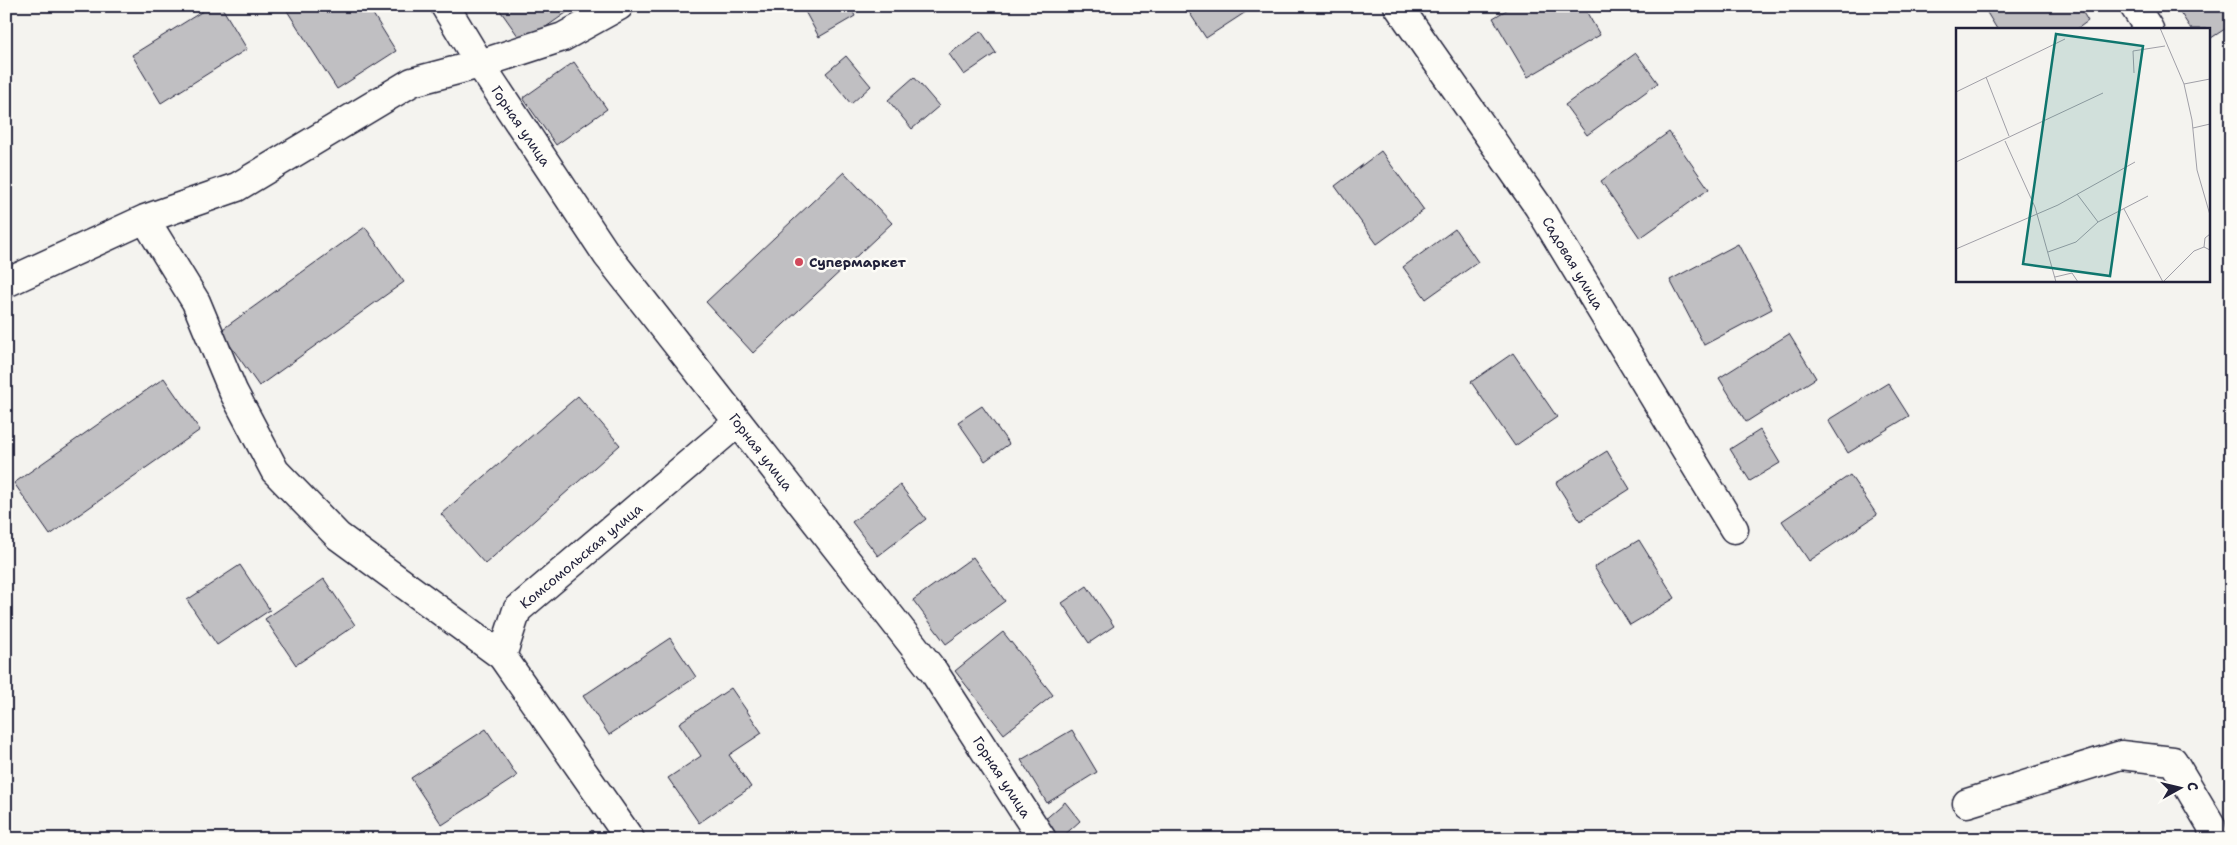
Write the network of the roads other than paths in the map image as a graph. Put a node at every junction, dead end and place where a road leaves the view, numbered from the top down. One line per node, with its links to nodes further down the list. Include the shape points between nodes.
1 (445, 6): 6 (street, Горная улица)
2 (619, 6): 6 (street, via 563,37)
3 (1398, 6): 10 (street, Садовая улица, via 1538,206)
4 (2134, 6): 5 (street)
5 (2148, 28)
6 (480, 64): 7 (street, via 412,82 237,187); 9 (street, Горная улица, via 607,256)
7 (145, 219): 8 (street); 11 (street, via 196,302 233,391 274,470 338,536)
8 (6, 283)
9 (738, 422): 11 (street, Комсомольская улица, via 517,610); 14 (street, Горная улица, via 934,672)
10 (1734, 529)
11 (502, 656): 13 (street)
12 (1967, 803): 15 (street, via 2121,755 2173,761 2211,826)
13 (630, 839)
14 (1042, 839)
15 (2214, 839)

